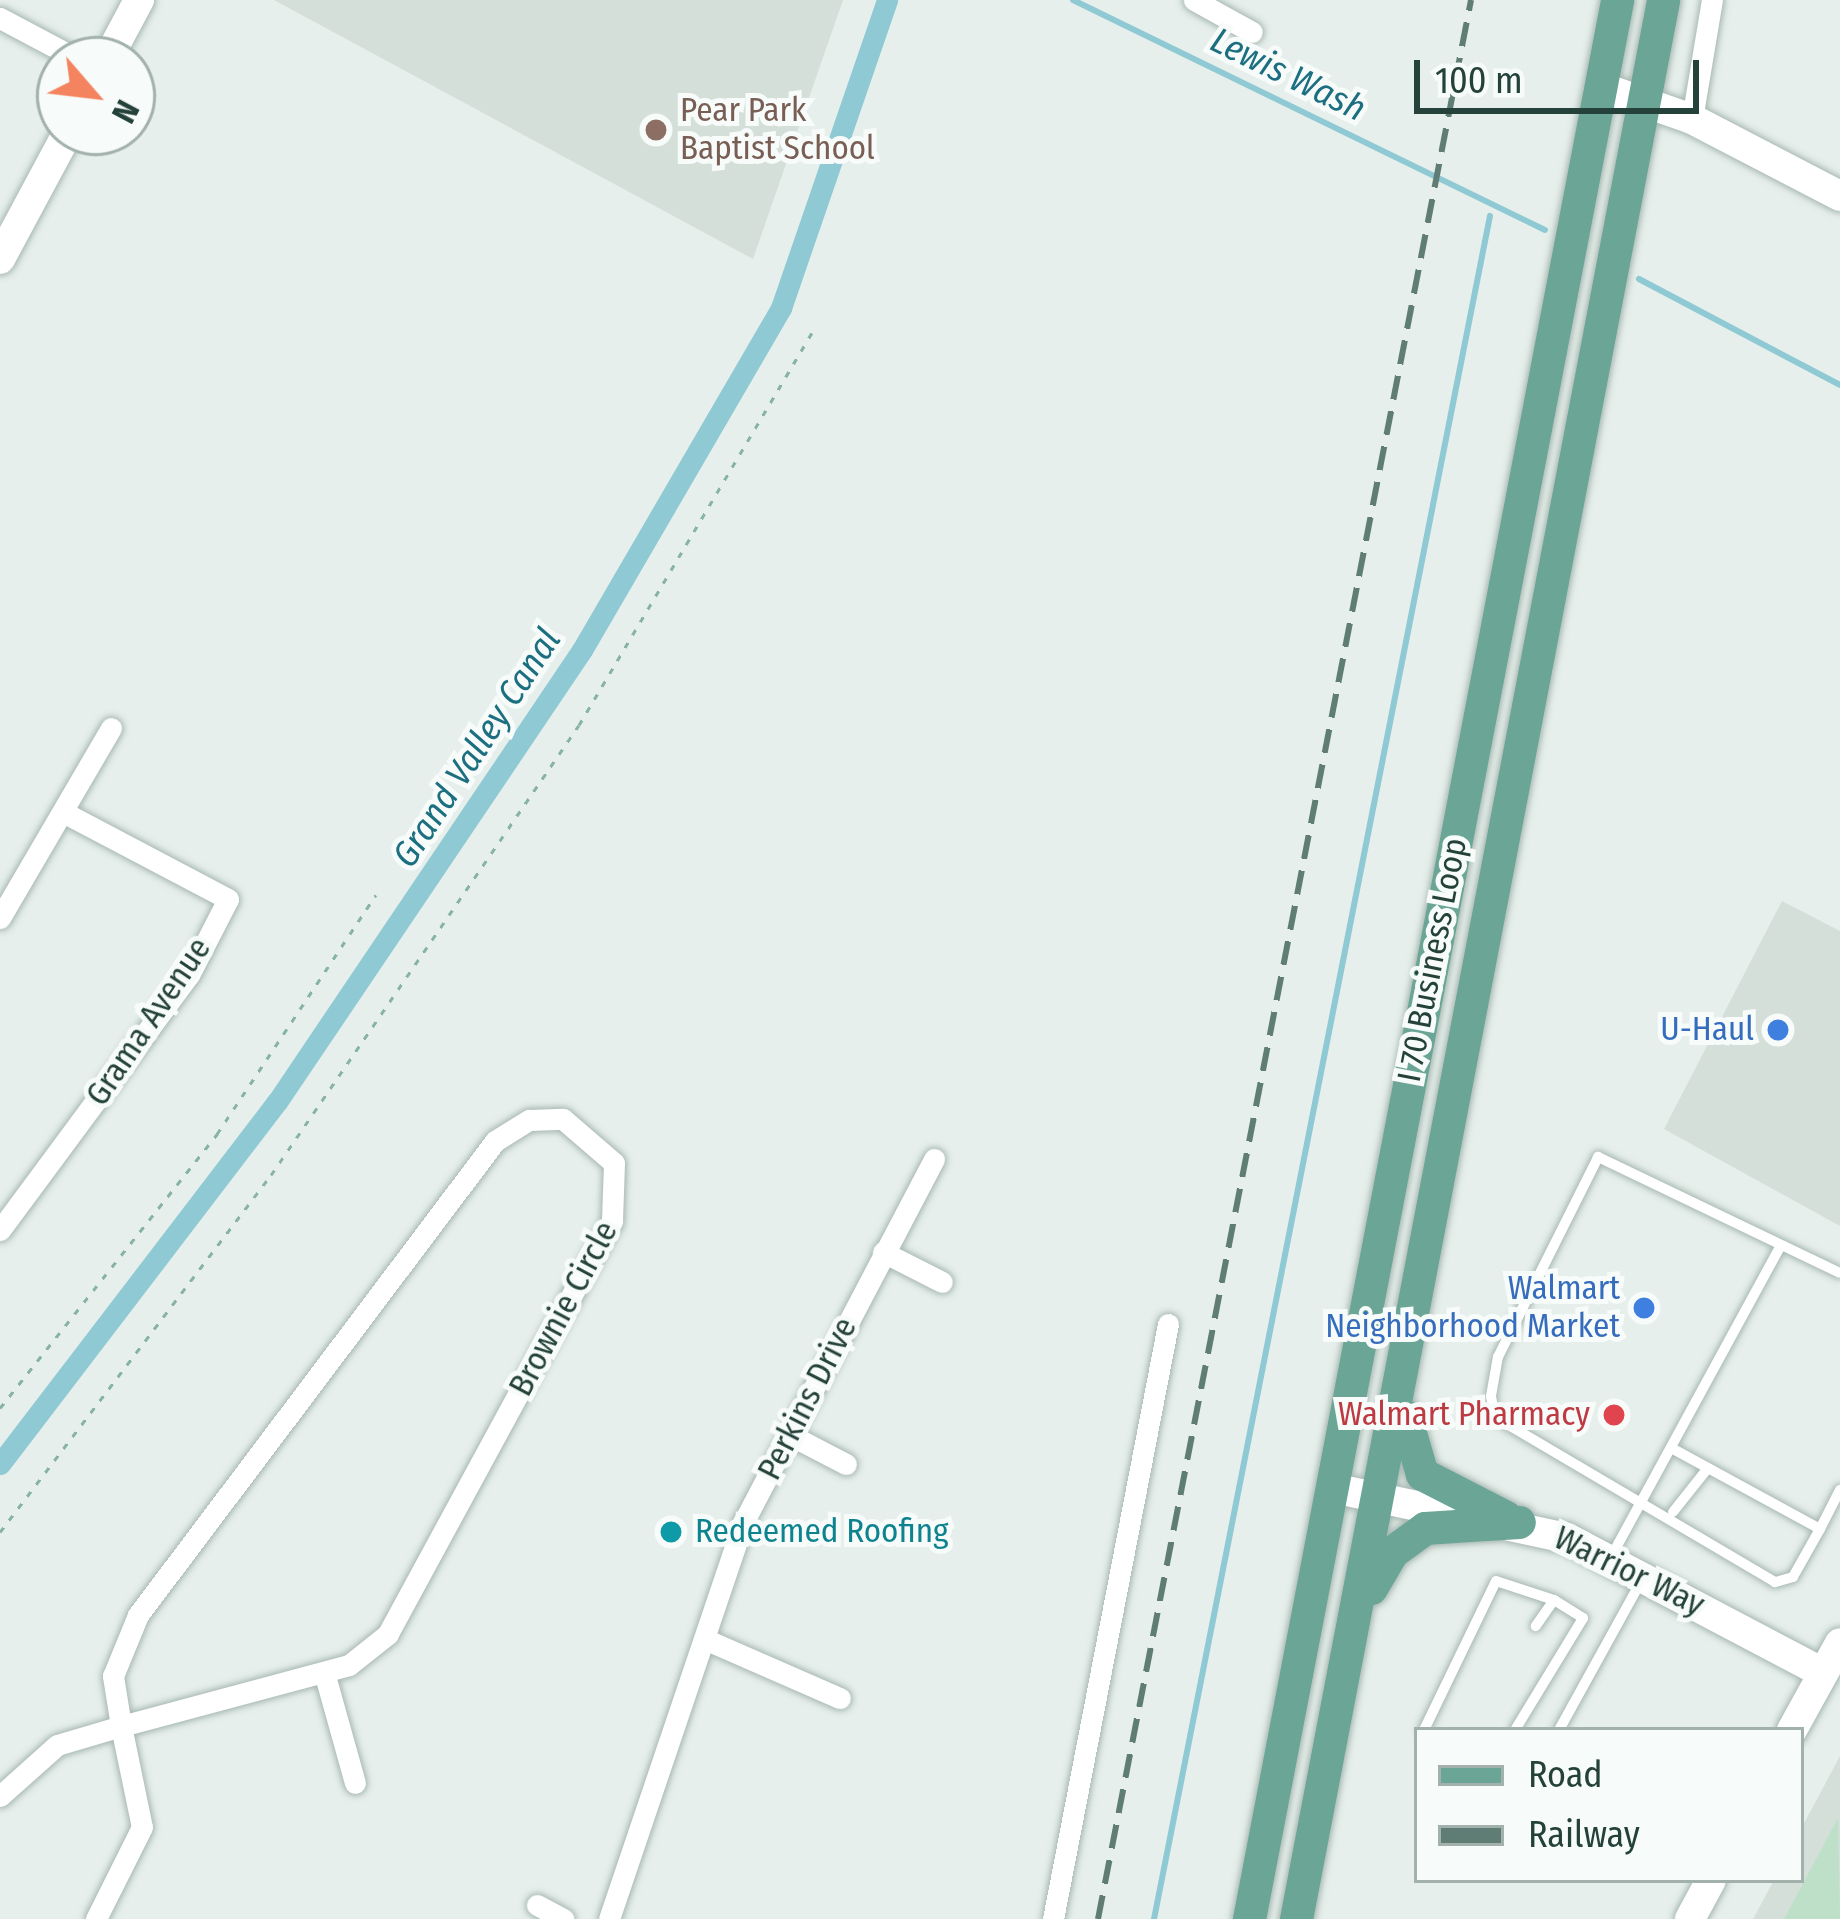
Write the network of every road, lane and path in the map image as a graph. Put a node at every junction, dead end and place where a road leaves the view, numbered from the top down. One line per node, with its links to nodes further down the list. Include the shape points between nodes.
1 (140, 0): 8 (street)
2 (1194, 0): 7 (street)
3 (1617, 0): 10 (main road, I 70 Business Loop)
4 (1663, 0): 11 (main road, I 70 Business Loop)
5 (1712, 0): 12 (street)
6 (0, 18): 9 (street)
7 (1252, 32)
8 (120, 36)
9 (36, 37)
10 (1601, 87): 11 (street); 34 (main road, I 70 Business Loop)
11 (1645, 101): 12 (street); 27 (main road, I 70 Business Loop)
12 (1692, 118): 14 (street)
13 (55, 156): 15 (street)
14 (1840, 196)
15 (0, 259)
16 (815, 326): 41 (path, via 579,725 271,1175)
17 (111, 728): 18 (street)
18 (67, 814): 20 (street); 22 (street, Grama Avenue, via 228,899 189,975)
19 (376, 895): 29 (path, via 217,1134)
20 (0, 918)
21 (934, 1159): 24 (street, Perkins Drive)
22 (0, 1230)
23 (1779, 1250): 25 (lane); 31 (lane); 37 (lane, via 1614,1159 1586,1168 1498,1357 1491,1396 1495,1417)
24 (883, 1252): 26 (street); 30 (street, Perkins Drive)
25 (1840, 1273)
26 (943, 1282)
27 (1417, 1298): 36 (main road, I 70 Business Loop); 39 (main road, via 1408,1456 1431,1481)
28 (1168, 1324): 64 (street)
29 (0, 1408)
30 (790, 1435): 32 (street); 46 (street, Perkins Drive, via 744,1520)
31 (1675, 1450): 33 (lane); 37 (lane)
32 (846, 1464)
33 (1708, 1468): 38 (lane); 40 (lane)
34 (1334, 1488): 36 (street, Warrior Way); 65 (main road, I 70 Business Loop)
35 (1840, 1490): 40 (lane)
36 (1379, 1496): 39 (street, Warrior Way); 51 (main road, I 70 Business Loop)
37 (1646, 1498): 38 (lane); 42 (lane)
38 (1673, 1513): 40 (lane, via 1690,1536 1786,1584)
39 (1519, 1522): 42 (street, Warrior Way); 51 (main road, via 1446,1523 1402,1541 1368,1596)
40 (1820, 1529)
41 (0, 1532)
42 (1611, 1557): 43 (street, Warrior Way)
43 (1644, 1575): 49 (street, Warrior Way); 55 (lane)
44 (1554, 1600): 45 (lane); 53 (lane, via 1496,1581); 54 (lane, via 1576,1605 1579,1632)
45 (1536, 1625)
46 (707, 1640): 50 (street); 63 (street, Perkins Drive)
47 (1840, 1643): 49 (street)
48 (324, 1672): 52 (street, Brownie Circle); 52 (street, Brownie Circle, via 358,1660 394,1625 612,1221 614,1163 580,1125 512,1126 458,1190 118,1646); 57 (street)
49 (1832, 1677): 56 (street)
50 (840, 1698)
51 (1339, 1703): 66 (main road, I 70 Business Loop)
52 (121, 1726): 58 (street, Brownie Circle, via 57,1745); 61 (street, via 142,1827)
53 (1425, 1727)
54 (1517, 1727)
55 (1561, 1727)
56 (1794, 1727)
57 (355, 1783)
58 (0, 1796)
59 (1709, 1883): 67 (street)
60 (537, 1906): 62 (street)
61 (97, 1919)
62 (563, 1919)
63 (608, 1919)
64 (1053, 1919)
65 (1249, 1919)
66 (1296, 1919)
67 (1690, 1919)

